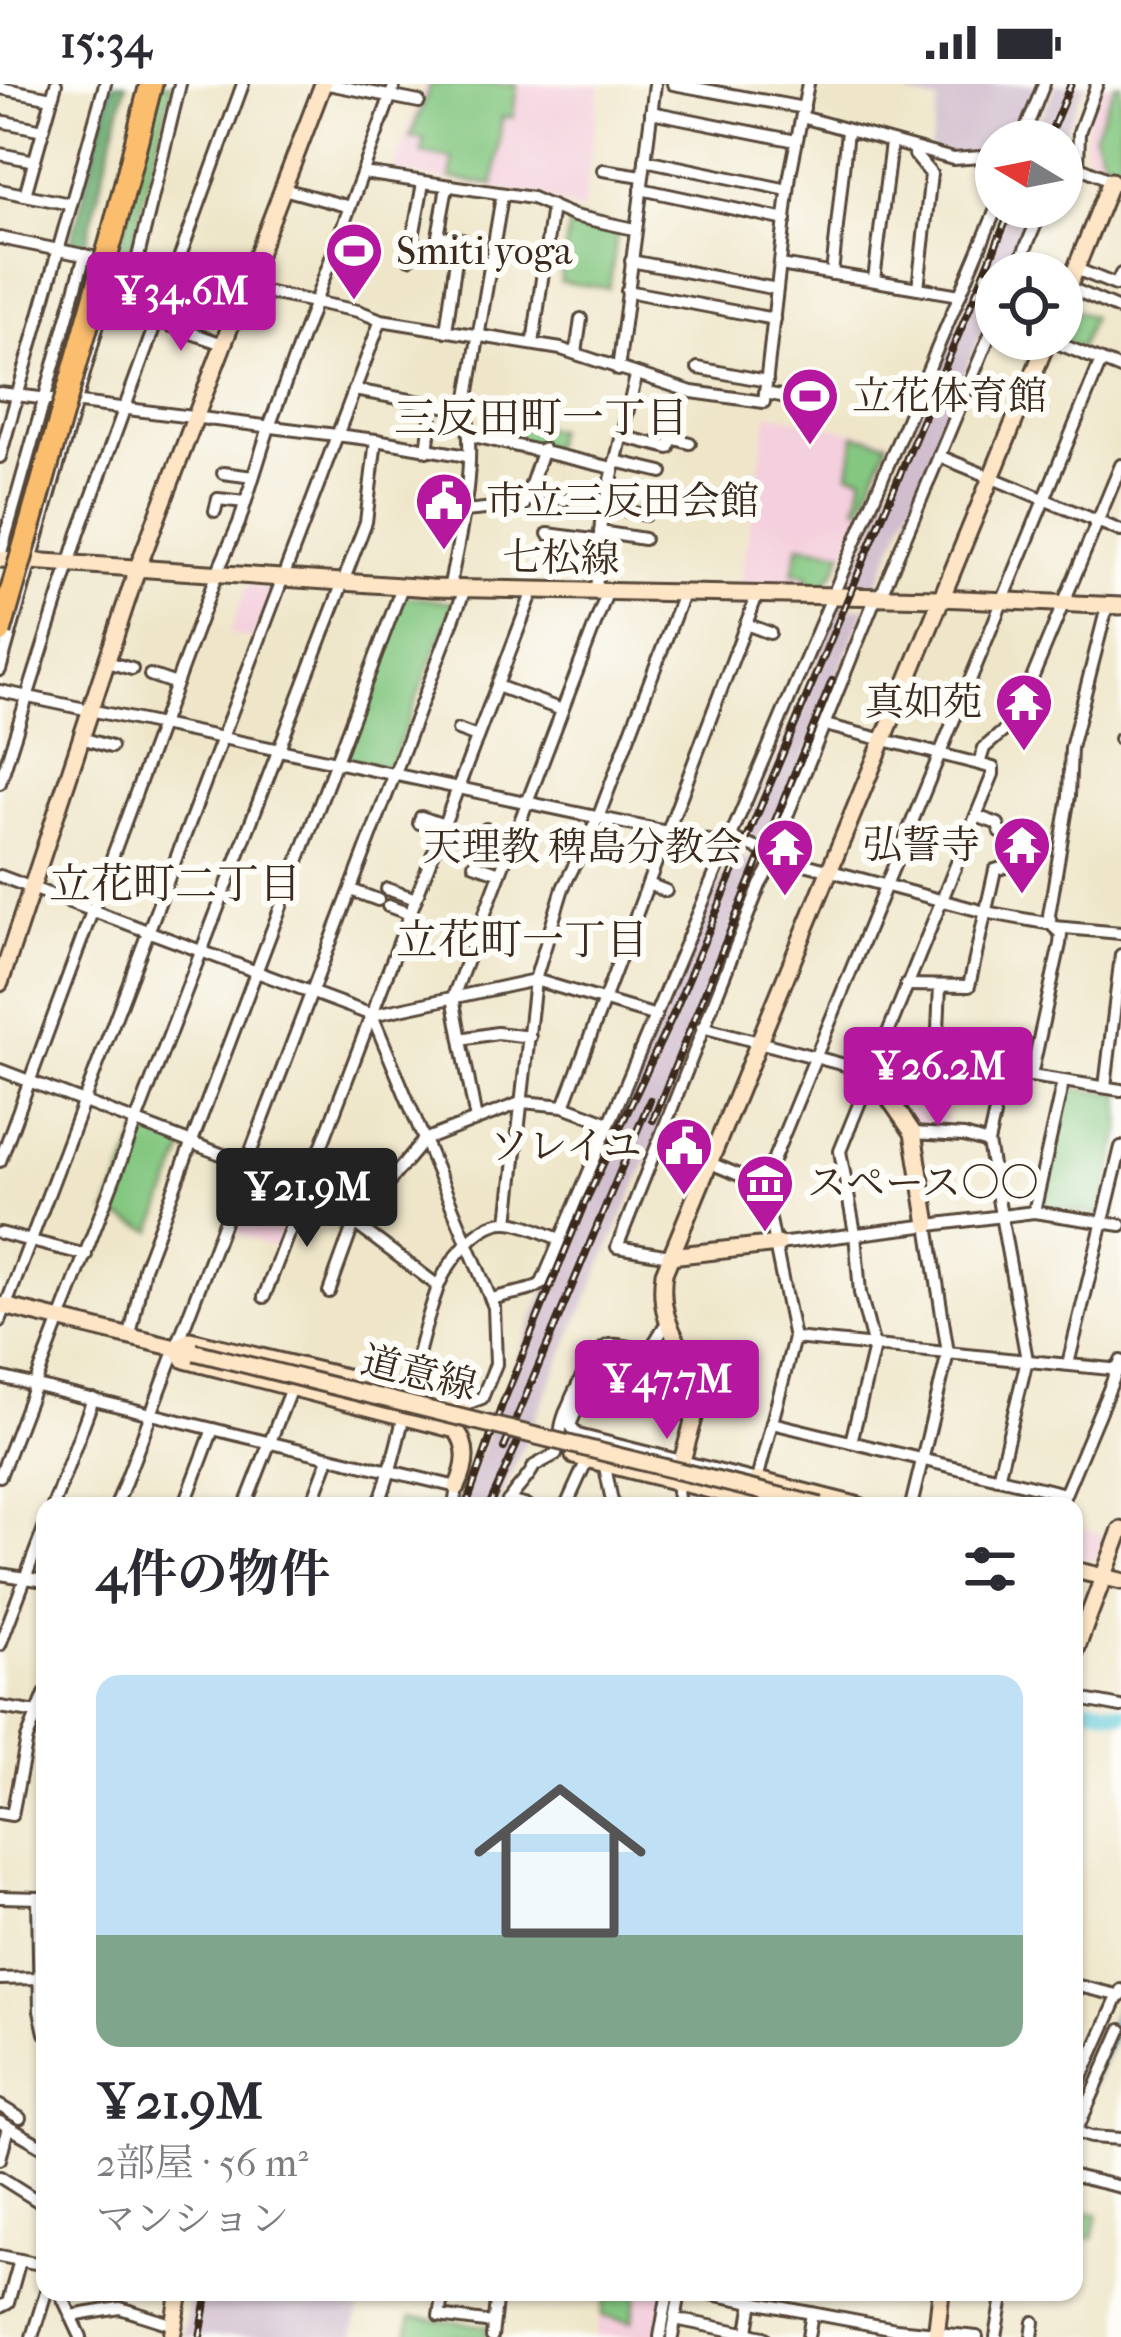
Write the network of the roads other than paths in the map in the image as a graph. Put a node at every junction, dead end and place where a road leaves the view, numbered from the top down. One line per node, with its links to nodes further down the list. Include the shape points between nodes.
1 (56, 84): 17 (street)
2 (105, 84): 45 (street)
3 (138, 84): 51 (highway)
4 (151, 84): 51 (highway)
5 (181, 84): 62 (street)
6 (243, 84): 64 (street)
7 (325, 84): 16 (street); 40 (street)
8 (655, 84): 19 (street)
9 (673, 84): 13 (street)
10 (808, 84): 20 (street)
11 (1044, 84): 21 (street)
12 (1097, 84): 22 (street)
13 (688, 85): 15 (street)
14 (0, 88): 17 (street)
15 (720, 88): 20 (street)
16 (393, 90): 18 (street); 35 (street)
17 (52, 98): 24 (street)
18 (419, 102)
19 (651, 112): 26 (street); 31 (street)
20 (803, 113): 25 (street); 26 (street)
21 (1029, 120)
22 (1083, 121)
23 (0, 122): 24 (street)
24 (43, 130): 32 (street)
25 (847, 131): 27 (street); 65 (street)
26 (796, 140): 42 (street)
27 (890, 143): 28 (street); 67 (street)
28 (915, 150): 30 (street); 69 (street, via 932,174)
29 (0, 154): 32 (street)
30 (975, 159)
31 (645, 160): 37 (street); 42 (street)
32 (35, 161): 43 (street)
33 (603, 170): 37 (street)
34 (1083, 170): 38 (street)
35 (363, 172): 36 (street); 47 (street)
36 (423, 183): 39 (street); 57 (street)
37 (641, 183): 48 (street); 50 (street)
38 (1116, 183): 55 (street)
39 (447, 187): 44 (street); 53 (street, via 438,236)
40 (283, 189): 47 (street); 68 (street)
41 (0, 190): 43 (street)
42 (788, 190): 48 (street)
43 (26, 195): 45 (street)
44 (502, 196): 46 (street); 81 (street)
45 (70, 204): 54 (street)
46 (552, 206): 50 (street); 83 (street)
47 (350, 207): 74 (street)
48 (786, 220): 61 (street)
49 (988, 228): 72 (street)
50 (634, 229): 60 (street)
51 (108, 232): 143 (highway); 156 (highway, bridge)
52 (0, 238): 54 (street)
53 (462, 240)
54 (58, 250): 56 (street); 97 (street)
55 (1083, 253)
56 (85, 255): 59 (street); 98 (street)
57 (409, 259)
58 (456, 259): 80 (street)
59 (116, 261): 62 (street); 100 (street)
60 (631, 261): 70 (street); 71 (street)
61 (780, 265): 65 (street); 70 (street)
62 (136, 266): 64 (street)
63 (1083, 271): 66 (street, via 1116,285)
64 (171, 273): 68 (street); 78 (street)
65 (832, 274): 67 (street)
66 (1121, 274)
67 (874, 280): 69 (street)
68 (245, 288): 74 (street); 82 (street)
69 (918, 288): 72 (street)
70 (777, 289): 77 (street)
71 (627, 291): 77 (street); 91 (street)
72 (960, 295): 149 (street)
73 (1083, 300): 75 (street)
74 (314, 302): 79 (street); 105 (street)
75 (1121, 310)
76 (581, 319): 84 (street)
77 (774, 319): 94 (street)
78 (154, 320): 82 (street); 102 (street)
79 (380, 320): 80 (street); 95 (street)
80 (446, 331): 81 (street)
81 (481, 336): 83 (street); 103 (street)
82 (224, 344): 104 (street)
83 (532, 344): 84 (street)
84 (576, 353): 91 (street)
85 (1083, 354): 88 (street)
86 (979, 360): 113 (street)
87 (1038, 360): 121 (street)
88 (1101, 361): 90 (street); 124 (street)
89 (698, 368): 94 (street)
90 (1121, 369)
91 (618, 370): 92 (street)
92 (636, 376): 94 (street, via 764,402); 108 (street)
93 (427, 385): 101 (street)
94 (766, 387): 99 (street)
95 (354, 390): 101 (street); 107 (street)
96 (0, 393): 97 (street)
97 (18, 395): 98 (street); 114 (street)
98 (46, 399): 100 (street); 135 (street)
99 (813, 402)
100 (76, 403): 102 (street); 136 (street)
101 (428, 403): 103 (street); 112 (street)
102 (123, 409): 104 (street); 137 (street)
103 (466, 410): 106 (street)
104 (195, 418): 105 (street); 138 (street)
105 (269, 427): 107 (street); 120 (street)
106 (469, 434): 111 (street); 115 (street)
107 (337, 435): 109 (street); 140 (street)
108 (621, 436): 110 (street, via 669,448 671,438); 116 (street)
109 (376, 440): 112 (street); 141 (street, via 368,516)
110 (690, 443)
111 (544, 449): 116 (street); 122 (street)
112 (427, 451): 115 (street)
113 (939, 456): 121 (street); 150 (street)
114 (0, 457)
115 (467, 457): 128 (street)
116 (614, 465): 118 (street); 126 (street)
117 (1121, 465): 130 (street)
118 (662, 472)
119 (223, 473): 120 (street)
120 (253, 477): 125 (street)
121 (990, 477): 124 (street); 151 (street)
122 (530, 488): 123 (street); 128 (street, via 524,506)
123 (564, 500)
124 (1044, 500): 130 (street); 153 (street)
125 (245, 502): 127 (street, via 218,500); 139 (street)
126 (605, 506): 129 (street); 133 (street)
127 (215, 511)
128 (465, 512): 144 (street)
129 (646, 515)
130 (1097, 521): 131 (street); 152 (street)
131 (1121, 531)
132 (548, 534): 133 (street)
133 (600, 536): 134 (street); 146 (street)
134 (644, 539)
135 (0, 557): 136 (street, 七松線)
136 (32, 560): 137 (street, 七松線); 164 (street)
137 (69, 562): 138 (street, 七松線); 169 (street)
138 (139, 566): 139 (street, 七松線); 162 (street)
139 (217, 573): 140 (street, 七松線); 166 (street)
140 (282, 578): 141 (street, 七松線); 177 (street)
141 (343, 583): 142 (street, 七松線); 180 (street)
142 (402, 587): 144 (street, 七松線); 182 (street)
143 (0, 588)
144 (457, 589): 145 (street, 七松線); 184 (street)
145 (533, 591): 146 (street, 七松線); 161 (street)
146 (602, 592): 147 (street, 七松線); 170 (street)
147 (683, 594): 148 (street, 七松線); 189 (street)
148 (757, 596): 149 (street, 七松線); 155 (street)
149 (833, 597): 150 (street, 七松線); 195 (street)
150 (877, 598): 151 (street, 七松線); 158 (street)
151 (940, 598): 153 (street, 七松線); 178 (street)
152 (1053, 599): 153 (street, 七松線); 154 (street, 七松線); 183 (street, via 1014,722 984,748)
153 (1003, 600): 181 (street)
154 (1114, 604): 214 (street, via 1071,748)
155 (746, 624): 157 (street); 193 (street)
156 (0, 632)
157 (770, 633)
158 (860, 638): 160 (street); 172 (street)
159 (496, 642): 161 (street)
160 (878, 645)
161 (512, 648): 167 (street)
162 (107, 662): 163 (street); 171 (street)
163 (131, 669)
164 (0, 670)
165 (150, 675): 166 (street)
166 (176, 684): 173 (street)
167 (497, 686): 170 (street); 175 (street)
168 (0, 691): 169 (street)
169 (27, 697): 171 (street); 185 (street)
170 (562, 710): 187 (street)
171 (91, 711): 173 (street); 176 (street)
172 (825, 725): 178 (street); 196 (street)
173 (160, 726): 177 (street); 211 (street)
174 (458, 730): 175 (street)
175 (477, 737): 186 (street)
176 (82, 738): 179 (street); 203 (street)
177 (220, 740): 180 (street); 215 (street)
178 (882, 740): 181 (street); 198 (street)
179 (111, 747)
180 (278, 752): 182 (street); 217 (street)
181 (939, 755): 183 (street); 202 (street)
182 (335, 764): 184 (street); 219 (street)
183 (980, 764): 188 (street, via 993,774)
184 (394, 776): 186 (street); 205 (street)
185 (0, 783)
186 (458, 789): 187 (street); 191 (street)
187 (526, 803): 189 (street); 194 (street)
188 (976, 816): 208 (street); 212 (street, via 1011,838)
189 (598, 818): 193 (street); 220 (street, via 563,889)
190 (419, 823): 191 (street, via 421,817)
191 (444, 825): 207 (street)
192 (486, 829): 194 (street)
193 (668, 832): 195 (street); 201 (street)
194 (513, 838): 199 (street)
195 (730, 842): 196 (street); 228 (street)
196 (778, 856): 198 (street); 230 (street)
197 (473, 864): 199 (street)
198 (829, 870): 202 (street); 233 (street)
199 (500, 873): 209 (street)
200 (0, 876): 203 (street)
201 (648, 884): 206 (street); 226 (street)
202 (886, 885): 208 (street); 236 (street)
203 (32, 888): 211 (street); 221 (street)
204 (387, 889): 207 (street)
205 (351, 890): 213 (street); 224 (street)
206 (666, 891)
207 (416, 899): 213 (street)
208 (941, 900): 212 (street); 222 (street)
209 (489, 902): 210 (street); 225 (street)
210 (505, 908)
211 (92, 910): 215 (street); 240 (street)
212 (985, 911): 214 (street); 223 (street, via 969,986)
213 (410, 914): 227 (street)
214 (1052, 926): 216 (street); 239 (street, via 1060,944)
215 (148, 931): 217 (street); 244 (street)
216 (1121, 932)
217 (202, 951): 219 (street); 249 (street)
218 (1121, 955): 229 (street)
219 (256, 971): 224 (street); 253 (street)
220 (536, 980): 225 (street); 226 (street); 231 (street)
221 (0, 983)
222 (907, 985): 223 (street); 234 (street)
223 (940, 986): 235 (street)
224 (312, 992): 227 (street); 259 (street)
225 (453, 997): 227 (street); 232 (street)
226 (602, 1001): 228 (street); 246 (street)
227 (371, 1015): 252 (street); 261 (street)
228 (656, 1016): 250 (street)
229 (1118, 1022): 242 (street)
230 (702, 1027): 233 (street); 254 (street)
231 (530, 1037): 232 (street); 245 (street)
232 (461, 1039): 248 (street)
233 (758, 1042): 236 (street); 258 (street)
234 (880, 1050): 235 (street); 238 (street)
235 (937, 1052): 239 (street, via 1006,1077)
236 (814, 1058): 238 (street); 260 (street)
237 (0, 1070): 240 (street)
238 (871, 1072): 251 (street); 270 (street, via 839,1150)
239 (1030, 1076): 241 (street)
240 (30, 1081): 244 (street); 257 (street)
241 (1063, 1081): 242 (street); 262 (street)
242 (1105, 1087): 243 (street)
243 (1121, 1090)
244 (83, 1101): 249 (street); 272 (street)
245 (523, 1102): 246 (street); 248 (street); 264 (street)
246 (564, 1106): 250 (street)
247 (994, 1116): 255 (street)
248 (476, 1120): 252 (street)
249 (137, 1121): 253 (street); 275 (street)
250 (609, 1123): 271 (street)
251 (913, 1133): 255 (street); 267 (street)
252 (424, 1140): 266 (street); 273 (street)
253 (192, 1142): 259 (street); 284 (street, via 144,1268)
254 (660, 1142): 258 (street); 276 (street, via 617,1247)
255 (988, 1143): 263 (street)
256 (1121, 1147): 265 (street)
257 (0, 1162)
258 (709, 1162): 260 (street); 276 (street)
259 (247, 1164): 261 (street); 287 (street)
260 (763, 1185): 274 (street)
261 (305, 1186): 266 (street); 279 (street)
262 (1034, 1211): 263 (street); 265 (street)
263 (1001, 1216): 267 (street); 291 (street)
264 (508, 1222): 271 (street); 273 (street, via 485,1227)
265 (1104, 1222): 268 (street); 292 (street)
266 (354, 1223): 277 (street); 278 (street)
267 (928, 1224): 270 (street); 289 (street)
268 (1121, 1225)
269 (0, 1232): 272 (street)
270 (855, 1233): 274 (street); 286 (street)
271 (560, 1239): 280 (street, via 539,1287)
272 (30, 1240): 275 (street); 281 (street)
273 (468, 1244): 277 (street); 280 (street)
274 (778, 1244): 276 (street); 285 (street)
275 (86, 1255): 282 (street)
276 (670, 1256): 283 (street)
277 (438, 1286): 300 (street)
278 (328, 1292)
279 (265, 1297)
280 (491, 1300): 302 (street, via 496,1364 482,1398)
281 (2, 1311): 282 (street, 道意線)
282 (62, 1320): 284 (street, 道意線); 297 (street)
283 (666, 1324): 288 (street); 299 (street)
284 (130, 1336): 287 (street, 道意線)
285 (794, 1338): 286 (street); 305 (street)
286 (874, 1347): 289 (street); 310 (street)
287 (177, 1348): 298 (street, via 185,1360); 300 (street, via 190,1340); 303 (street); 334 (street, 道意線, bridge)
288 (648, 1353): 290 (street, via 612,1345); 296 (street, via 673,1364)
289 (949, 1353): 291 (street); 314 (street)
290 (594, 1357): 294 (street); 308 (street)
291 (1027, 1360): 292 (street); 318 (street)
292 (1068, 1364): 293 (street)
293 (1120, 1367): 338 (street)
294 (607, 1372): 296 (street); 309 (street, via 589,1382 570,1425 575,1434)
295 (0, 1377): 297 (street)
296 (662, 1384): 299 (street)
297 (36, 1386): 301 (street); 317 (street)
298 (290, 1388): 304 (street); 311 (street)
299 (697, 1391): 315 (street)
300 (411, 1394): 302 (street); 304 (street)
301 (93, 1399): 303 (street); 322 (street)
302 (463, 1405): 306 (street)
303 (151, 1414): 307 (street); 323 (street)
304 (405, 1416): 306 (street); 316 (street)
305 (772, 1423): 310 (street); 319 (street)
306 (456, 1430): 321 (street, via 466,1459)
307 (222, 1431): 311 (street); 324 (street)
308 (560, 1434): 313 (street); 329 (street, via 556,1454 534,1466)
309 (608, 1442): 313 (street); 315 (street)
310 (851, 1442): 314 (street)
311 (269, 1443): 312 (street); 325 (street)
312 (329, 1458): 316 (street); 326 (street)
313 (588, 1460): 320 (street); 330 (street); 331 (street)
314 (923, 1460): 318 (street); 336 (street)
315 (682, 1461): 319 (street); 320 (street)
316 (390, 1473): 321 (street); 327 (street)
317 (0, 1476)
318 (998, 1478): 337 (street)
319 (757, 1480): 335 (street)
320 (676, 1482): 332 (street); 333 (street)
321 (457, 1487): 328 (street)
322 (56, 1497)
323 (119, 1497)
324 (189, 1497)
325 (248, 1497)
326 (314, 1497)
327 (381, 1497)
328 (455, 1497)
329 (512, 1497)
330 (570, 1497)
331 (608, 1497)
332 (678, 1497)
333 (730, 1497)
334 (784, 1497)
335 (824, 1497)
336 (913, 1497)
337 (1053, 1497)
338 (1063, 1497)
339 (1121, 1531): 343 (street)
340 (36, 1550): 344 (street)
341 (1083, 1572): 343 (street)
342 (0, 1574): 344 (street)
343 (1101, 1576): 346 (street); 347 (street)
344 (24, 1581): 345 (street); 348 (street)
345 (36, 1581)
346 (1121, 1581)
347 (1083, 1629)
348 (0, 1645)
349 (1083, 1699): 351 (street)
350 (0, 1707): 352 (street)
351 (1121, 1707)
352 (36, 1713)
353 (36, 1723): 354 (street, via 12,1815)
354 (0, 1813)
355 (0, 1897): 356 (street)
356 (36, 1898)
357 (36, 1978): 358 (street)
358 (0, 1979)
359 (1083, 1987): 360 (street)
360 (1120, 1994): 362 (street)
361 (1121, 2030): 364 (street)
362 (1083, 2075)
363 (0, 2106): 365 (street)
364 (1083, 2113)
365 (20, 2118)
366 (4, 2124): 369 (street); 370 (street)
367 (1083, 2134): 368 (street)
368 (1121, 2139)
369 (36, 2144)
370 (0, 2159)
371 (0, 2177): 374 (street)
372 (1083, 2178): 373 (street)
373 (1121, 2187)
374 (36, 2200)
375 (0, 2256): 376 (street)
376 (20, 2260): 377 (street); 388 (street)
377 (36, 2263)
378 (43, 2301): 398 (street)
379 (64, 2301): 390 (street)
380 (178, 2301): 394 (street)
381 (442, 2301): 393 (street, via 439,2316)
382 (666, 2301): 400 (street)
383 (678, 2301): 391 (street)
384 (749, 2301): 387 (street)
385 (940, 2301): 396 (street)
386 (1002, 2301): 405 (street)
387 (754, 2302): 389 (street); 397 (street)
388 (0, 2307)
389 (812, 2313): 395 (street); 403 (street)
390 (71, 2316): 394 (street, via 120,2308); 399 (street)
391 (675, 2319): 397 (street); 401 (street)
392 (1034, 2323): 406 (street)
393 (492, 2330)
394 (173, 2331)
395 (895, 2333): 396 (street)
396 (936, 2335): 404 (street)
397 (747, 2336): 402 (street)
398 (32, 2337)
399 (81, 2337)
400 (660, 2337)
401 (672, 2337)
402 (764, 2337)
403 (808, 2337)
404 (977, 2337)
405 (996, 2337)
406 (1032, 2337)

